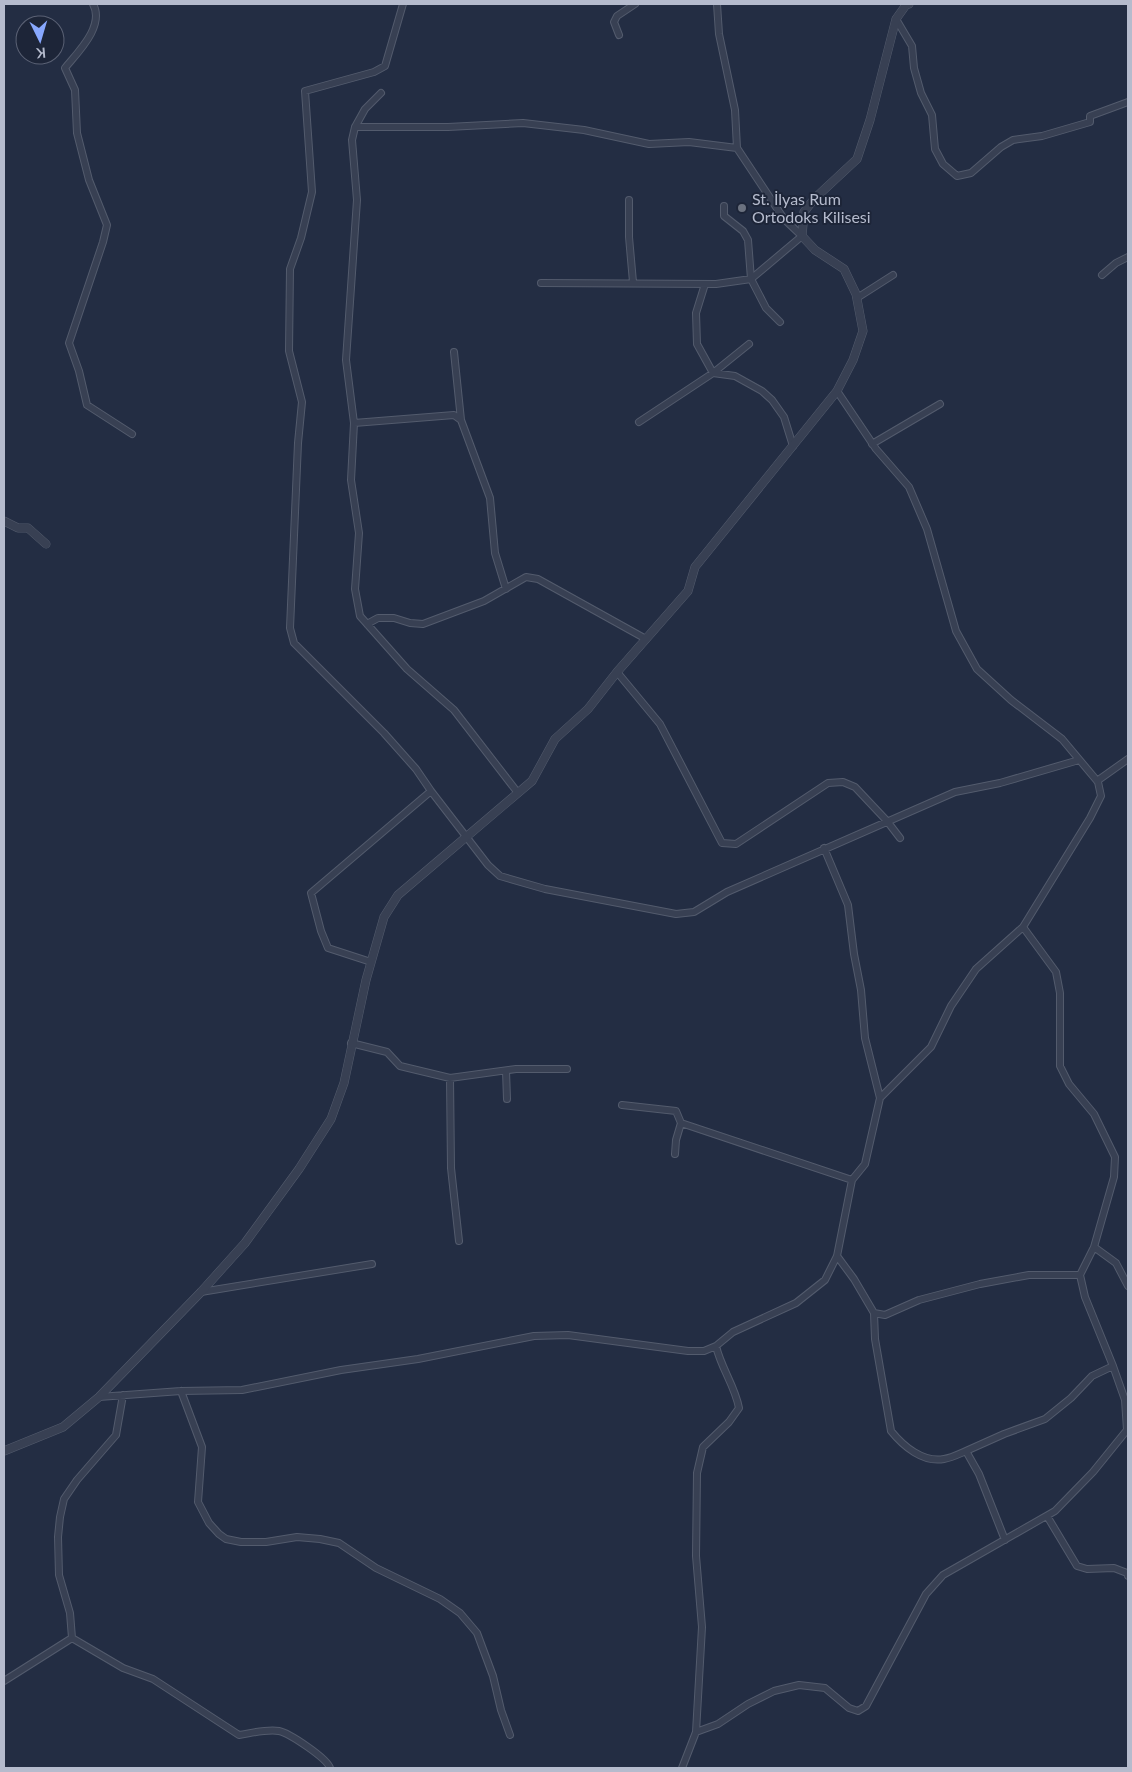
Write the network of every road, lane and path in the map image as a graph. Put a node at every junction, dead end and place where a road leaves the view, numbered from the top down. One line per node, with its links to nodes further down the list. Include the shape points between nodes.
1 (93, 4): 32 (street, via 95,24 86,42 65,68 74,90 77,133 86,171 107,225 69,344 87,405)
2 (403, 4): 44 (street, via 385,66 374,72 305,90 312,192 290,270 289,351 302,402 290,628 294,643 384,733)
3 (635, 4): 7 (street, via 617,16 614,22)
4 (717, 4): 11 (street, via 719,34 735,110)
5 (909, 4): 6 (street)
6 (896, 19): 9 (street, via 912,46 921,93 932,115 935,149 943,164 957,176 971,173 1013,140 1042,136 1090,122 1090,116); 14 (street, via 857,158 804,212)
7 (619, 35)
8 (382, 93): 10 (street, via 365,108)
9 (1128, 102)
10 (355, 127): 11 (street, via 523,123 584,130 649,144 689,142); 31 (street, via 352,140 357,200 346,360)
11 (737, 148): 14 (street, via 784,219)
12 (629, 200): 19 (street)
13 (724, 206): 18 (street, via 724,216 748,240)
14 (802, 236): 18 (street); 22 (street, via 815,250 844,268)
15 (1128, 257): 17 (street)
16 (893, 275): 22 (street)
17 (1102, 276)
18 (752, 278): 21 (street); 23 (street, via 766,308)
19 (632, 282): 20 (street); 21 (street)
20 (541, 283)
21 (705, 284): 26 (street, via 696,314 697,344)
22 (857, 298): 27 (street, via 863,331)
23 (780, 322)
24 (748, 344): 26 (street)
25 (454, 352): 29 (street)
26 (713, 373): 30 (street); 34 (street, via 735,376 772,400 784,417)
27 (837, 391): 33 (street); 34 (street)
28 (940, 404): 33 (street)
29 (461, 420): 31 (street, via 454,415); 37 (street, via 490,498 494,553)
30 (639, 422)
31 (354, 423): 38 (street, via 351,480 359,533 355,589 360,616)
32 (132, 434)
33 (872, 444): 42 (street, via 909,487 927,529 956,631 977,669 1062,739)
34 (793, 446): 39 (street, via 695,567 688,591)
35 (4, 521): 36 (street, via 18,528 28,528)
36 (46, 544)
37 (506, 589): 38 (street, via 484,601 423,624 394,618 378,618); 39 (street, via 526,577 538,579)
38 (367, 624): 45 (street, via 407,669 454,710)
39 (646, 639): 40 (street)
40 (617, 672): 45 (street, via 588,709 555,739 532,781); 46 (street, via 660,724 722,843 736,844 828,783 843,782 855,787)
41 (1128, 759): 43 (street)
42 (1079, 760): 43 (street); 46 (street, via 1000,783 955,792)
43 (1097, 781): 50 (street, via 1101,796 1090,818)
44 (431, 791): 47 (street); 51 (street, via 311,893 328,948)
45 (518, 793): 47 (street)
46 (887, 821): 48 (street); 49 (street)
47 (466, 836): 49 (street, via 500,876 545,889 676,914 694,912 727,892); 51 (street, via 398,895 384,917)
48 (900, 838)
49 (824, 848): 56 (street, via 848,906 865,1038)
50 (1022, 927): 56 (street, via 976,969 951,1006 931,1047); 63 (street, via 1056,972 1060,993 1060,1066 1069,1084 1094,1114 1115,1157 1114,1177)
51 (371, 962): 52 (street)
52 (351, 1043): 55 (street, via 387,1052 400,1066); 68 (street, via 344,1083 331,1119 245,1243)
53 (567, 1069): 54 (street)
54 (506, 1071): 55 (street); 57 (street)
55 (450, 1078): 62 (street, via 451,1168)
56 (880, 1098): 61 (street, via 865,1164)
57 (507, 1099)
58 (622, 1105): 59 (street, via 676,1111)
59 (681, 1123): 60 (street); 61 (street)
60 (675, 1154)
61 (852, 1180): 64 (street)
62 (459, 1241)
63 (1094, 1247): 66 (street); 67 (street, via 1116,1263)
64 (837, 1256): 69 (street); 70 (street, via 825,1280 796,1303 732,1332)
65 (372, 1264): 68 (street)
66 (1080, 1275): 69 (street, via 1029,1275 980,1284 919,1300 885,1315); 71 (street, via 1085,1297)
67 (1128, 1286)
68 (201, 1292): 74 (street)
69 (874, 1313): 77 (street, via 875,1339 891,1431 912,1451 927,1457 943,1459)
70 (716, 1346): 72 (street, via 704,1351 688,1351 568,1335 534,1336 242,1390); 83 (street, via 739,1408 704,1447 697,1473 696,1556 702,1627)
71 (1113, 1366): 75 (street); 77 (street, via 1092,1376 1045,1419)
72 (181, 1391): 73 (street); 84 (street, via 202,1447 198,1502 219,1534 241,1542 297,1538 339,1543 376,1568 440,1599 460,1613 477,1633)
73 (123, 1396): 74 (street); 81 (street, via 116,1436 64,1498 58,1537 60,1575 70,1613)
74 (99, 1397): 76 (street, via 63,1427)
75 (1127, 1400): 78 (street, via 1127,1430 1093,1472)
76 (4, 1451)
77 (966, 1451): 79 (street, via 979,1474)
78 (1047, 1516): 79 (street); 80 (street, via 1077,1566 1114,1568)
79 (1005, 1540): 83 (street, via 943,1575 926,1594 866,1706 858,1711 848,1708 825,1688 799,1685 774,1691 718,1724)
80 (1128, 1576)
81 (72, 1638): 82 (street); 85 (street, via 123,1668 153,1679 239,1735 282,1732 316,1752)
82 (4, 1681)
83 (696, 1732): 86 (street)
84 (510, 1735)
85 (330, 1768)
86 (682, 1768)

